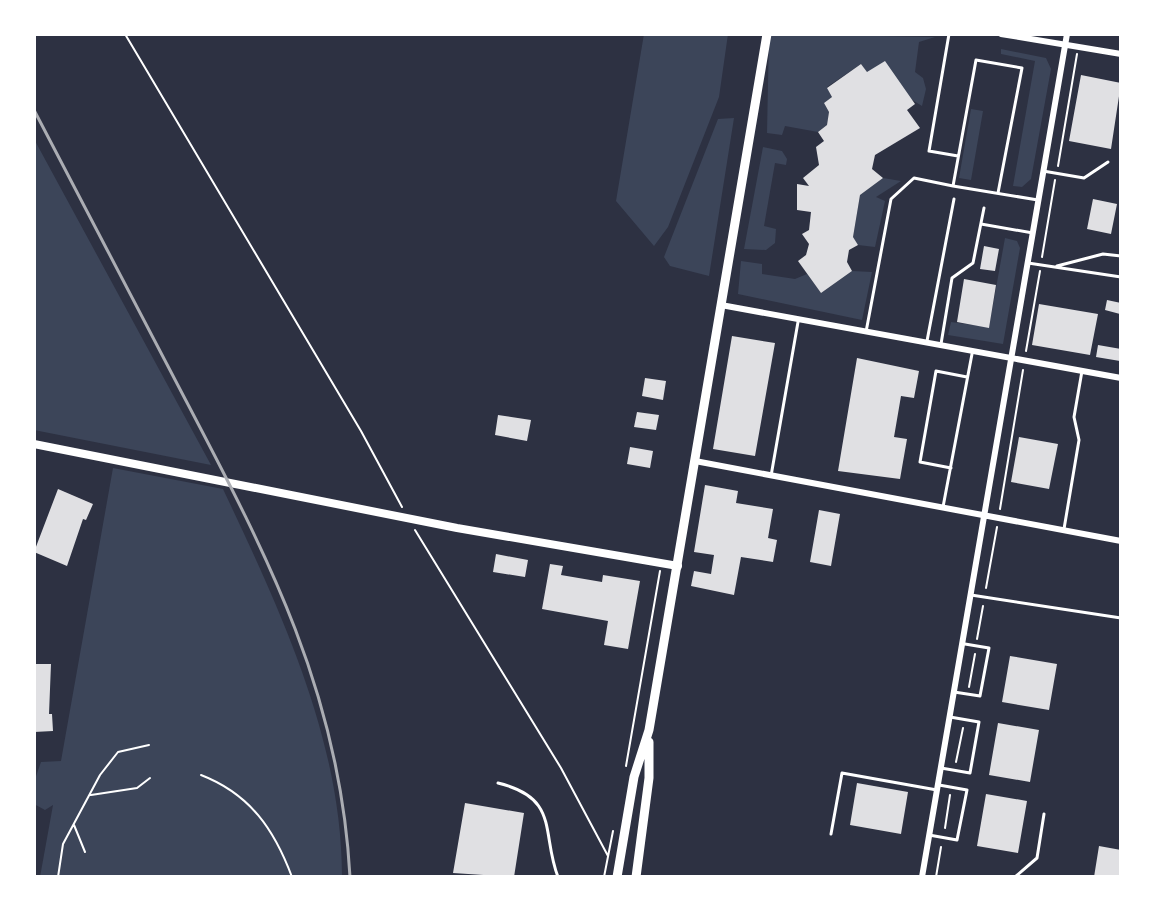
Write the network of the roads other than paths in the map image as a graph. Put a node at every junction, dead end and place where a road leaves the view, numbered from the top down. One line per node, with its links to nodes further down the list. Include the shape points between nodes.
1 (767, 34): 21 (main road)
2 (949, 34): 7 (lane, via 929,151)
3 (1001, 34): 5 (street)
4 (1067, 34): 5 (street)
5 (1065, 45): 6 (street); 9 (street)
6 (1121, 54)
7 (958, 156): 10 (lane); 11 (lane, via 976,60 1022,68)
8 (1108, 162): 9 (lane, via 1084,178)
9 (1043, 171): 13 (street)
10 (953, 186): 11 (lane); 23 (lane, via 914,178 891,199)
11 (998, 193): 13 (lane)
12 (954, 199): 24 (lane)
13 (1038, 200): 16 (street)
14 (984, 208): 15 (lane)
15 (981, 224): 16 (lane); 25 (lane, via 973,263 952,278)
16 (1033, 233): 18 (street)
17 (1121, 256): 19 (lane, via 1103,254)
18 (1028, 263): 19 (lane); 27 (street)
19 (1054, 267): 20 (lane)
20 (1121, 277)
21 (721, 305): 22 (street); 32 (main road)
22 (799, 319): 23 (street); 34 (lane)
23 (866, 332): 24 (street)
24 (926, 344): 25 (street)
25 (941, 347): 26 (street)
26 (972, 352): 27 (street); 29 (lane)
27 (1011, 359): 28 (street); 36 (street)
28 (1082, 371): 30 (street); 37 (lane, via 1074,417 1079,440)
29 (968, 377): 33 (lane); 33 (lane, via 936,371 920,462)
30 (1121, 378)
31 (34, 444): 39 (street, via 408,519)
32 (695, 461): 34 (street); 39 (main road)
33 (951, 468): 35 (lane)
34 (771, 476): 35 (street)
35 (943, 507): 36 (street)
36 (984, 515): 37 (street); 40 (street)
37 (1064, 530): 38 (street)
38 (1121, 541)
39 (678, 566): 45 (main road)
40 (971, 595): 41 (lane); 42 (street)
41 (1121, 618)
42 (962, 644): 43 (street); 43 (lane, via 989,648 980,696)
43 (954, 692): 44 (street)
44 (950, 717): 46 (street); 46 (lane, via 979,722 970,773)
45 (649, 730): 53 (main road, via 634,777); 54 (main road, via 649,778)
46 (941, 768): 48 (street)
47 (498, 783): 52 (lane, via 520,788 544,816)
48 (937, 788): 50 (lane, via 842,773); 51 (street); 51 (lane, via 967,790 957,840)
49 (1044, 814): 56 (lane, via 1037,858)
50 (831, 834)
51 (929, 835): 55 (street)
52 (558, 877)
53 (617, 877)
54 (636, 877)
55 (922, 877)
56 (1015, 877)

